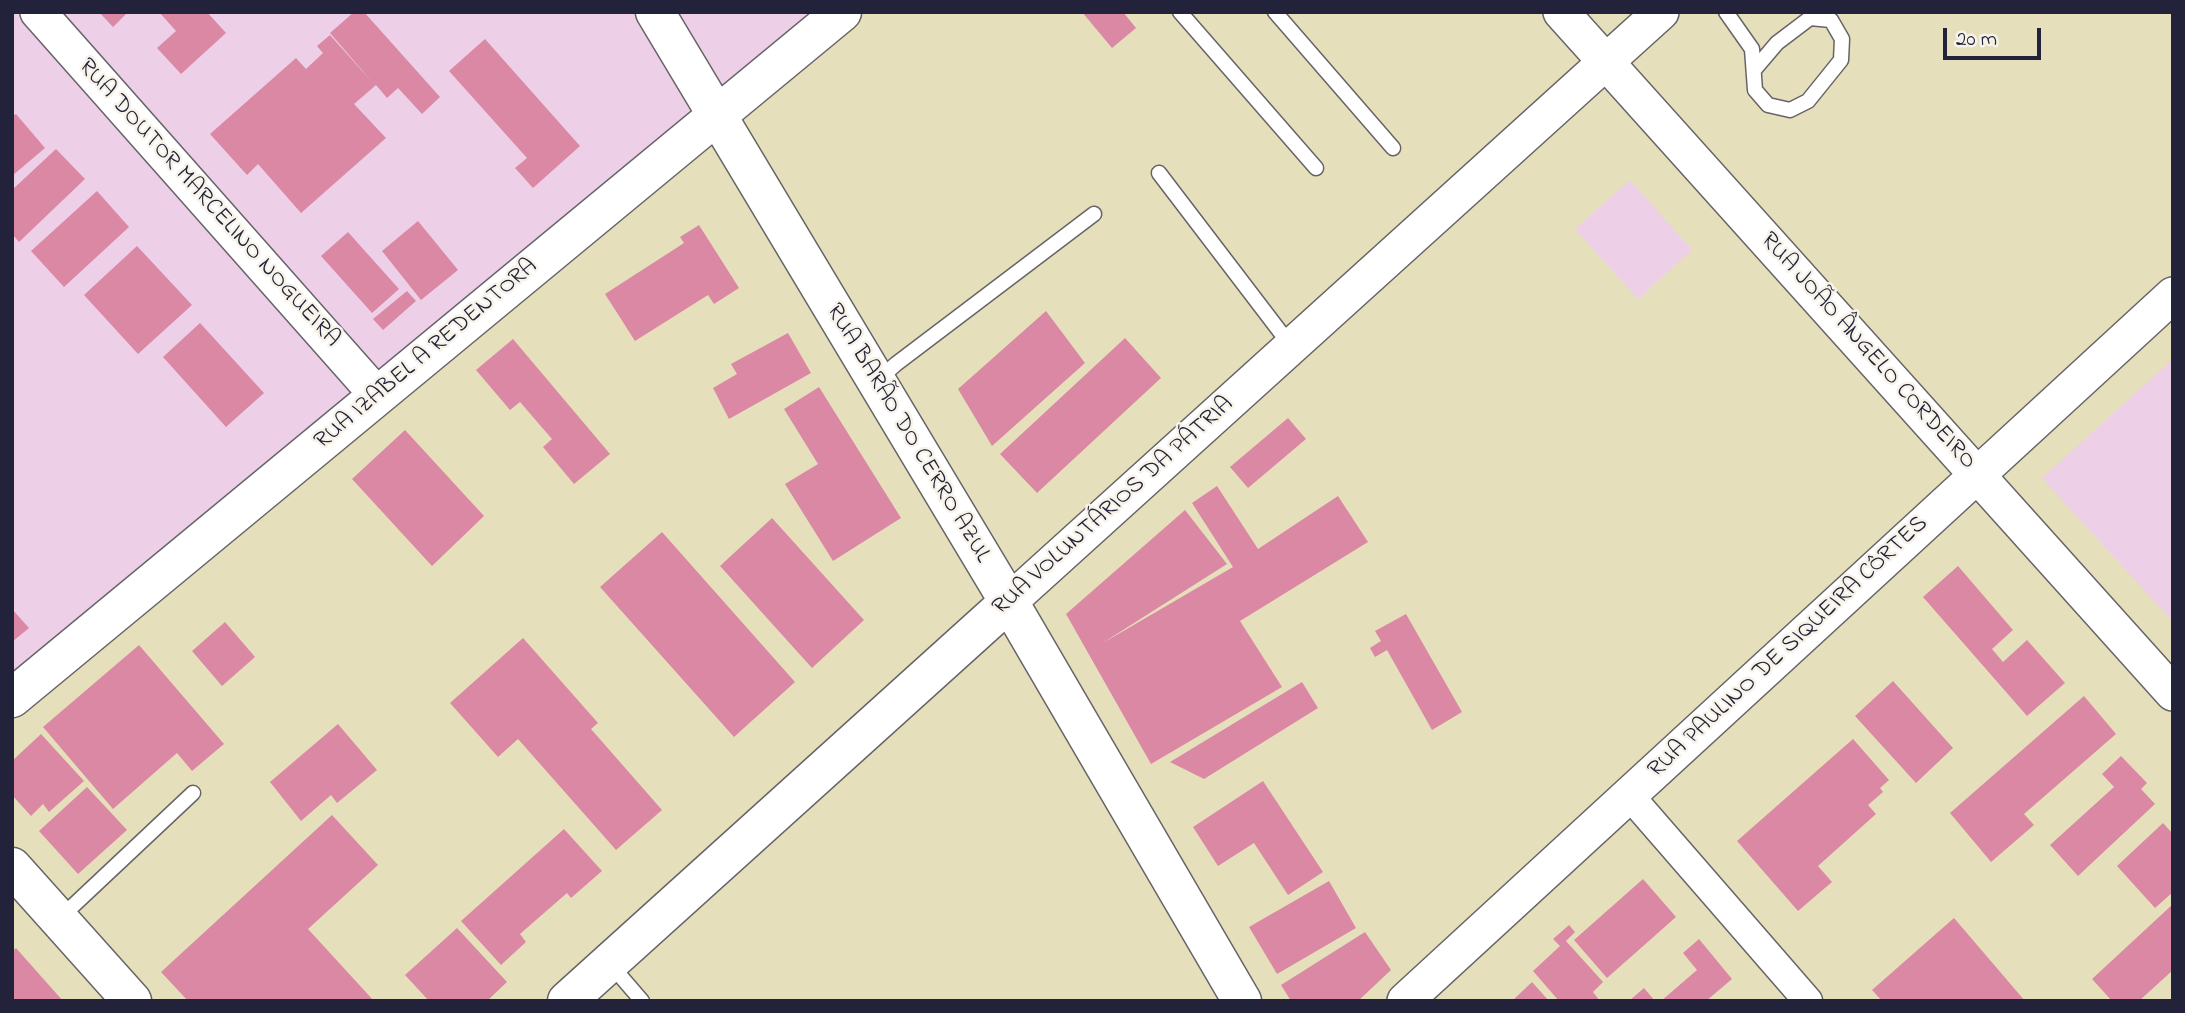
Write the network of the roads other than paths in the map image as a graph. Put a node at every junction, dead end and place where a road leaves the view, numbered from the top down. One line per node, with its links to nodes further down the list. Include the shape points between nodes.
1 (38, 12): 19 (street, RUA DOUTOR MARCELINO NOGUEIRA)
2 (655, 12): 11 (main road, RUA BARÃO DO CERRO AZUL)
3 (842, 12): 11 (main road, RUA IZABEL A REDENTORA)
4 (1180, 12): 13 (lane)
5 (1275, 12): 12 (lane)
6 (1561, 12): 9 (street, RUA JOÃO ÂNGELO CORDEIRO)
7 (1661, 12): 9 (street, RUA VOLUNTÁRIOS DA PÁTRIA)
8 (1726, 12): 10 (lane, via 1752,49)
9 (1606, 62): 17 (street, RUA VOLUNTÁRIOS DA PÁTRIA); 20 (street, RUA JOÃO ÂNGELO CORDEIRO)
10 (1754, 70): 10 (lane, via 1755,90 1768,105 1790,110 1808,101 1841,60 1842,39 1830,20 1810,18 1777,43)
11 (717, 116): 18 (main road, RUA BARÃO DO CERRO AZUL); 19 (main road, RUA IZABEL A REDENTORA)
12 (1393, 148)
13 (1316, 168)
14 (1159, 173): 17 (lane)
15 (1094, 214): 18 (lane)
16 (2173, 295): 20 (street, RUA PAULINO DE SIQUEIRA CÔRTES)
17 (1291, 346): 21 (street, RUA VOLUNTÁRIOS DA PÁTRIA)
18 (876, 382): 21 (main road, RUA BARÃO DO CERRO AZUL)
19 (378, 396): 23 (main road, RUA IZABEL A REDENTORA)
20 (1977, 475): 22 (street, RUA JOÃO ÂNGELO CORDEIRO); 25 (street, RUA PAULINO DE SIQUEIRA CÔRTES)
21 (1009, 602): 28 (main road, RUA VOLUNTÁRIOS DA PÁTRIA); 32 (main road, RUA BARÃO DO CERRO AZUL)
22 (2173, 693)
23 (12, 698)
24 (193, 793): 27 (lane)
25 (1629, 795): 33 (street, RUA PAULINO DE SIQUEIRA CÔRTES); 34 (street)
26 (12, 867): 27 (main road)
27 (59, 919): 29 (main road)
28 (609, 963): 30 (main road, RUA VOLUNTÁRIOS DA PÁTRIA); 31 (lane)
29 (132, 1001)
30 (567, 1001)
31 (642, 1001)
32 (1242, 1001)
33 (1405, 1001)
34 (1808, 1001)

